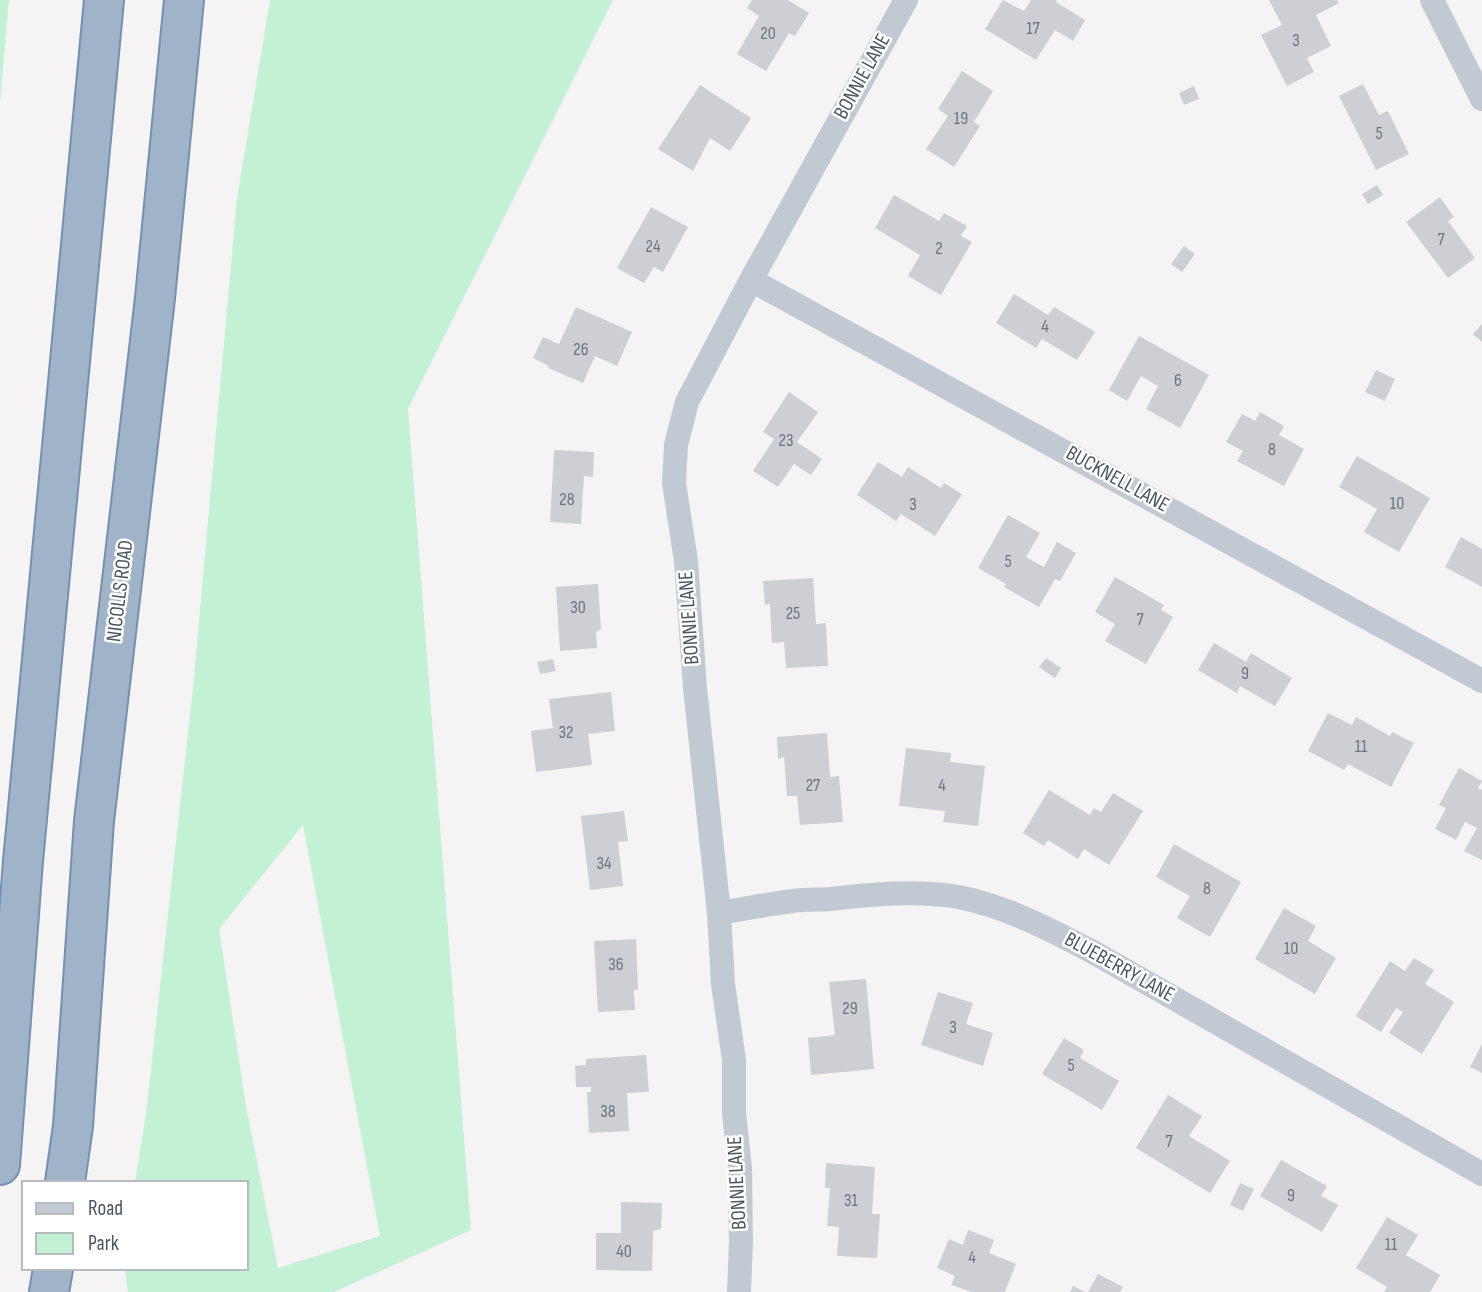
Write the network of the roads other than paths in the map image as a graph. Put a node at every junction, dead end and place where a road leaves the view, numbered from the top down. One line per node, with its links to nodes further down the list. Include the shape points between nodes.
1 (104, 0): 9 (highway, via 24,847)
2 (184, 0): 11 (highway, NICOLLS ROAD, via 155,298 94,821)
3 (906, 0): 6 (street, BONNIE LANE)
4 (1432, 0): 5 (street)
5 (1482, 99)
6 (751, 279): 7 (street, BUCKNELL LANE); 8 (street, BONNIE LANE, via 687,402 676,445 674,483 686,561)
7 (1482, 681)
8 (719, 913): 10 (street, BLUEBERRY LANE, via 866,893 929,893 992,906 1093,952); 14 (street, BONNIE LANE, via 740,1168)
9 (0, 1165)
10 (1482, 1174)
11 (65, 1180)
12 (53, 1271): 13 (highway)
13 (49, 1292)
14 (739, 1292)

